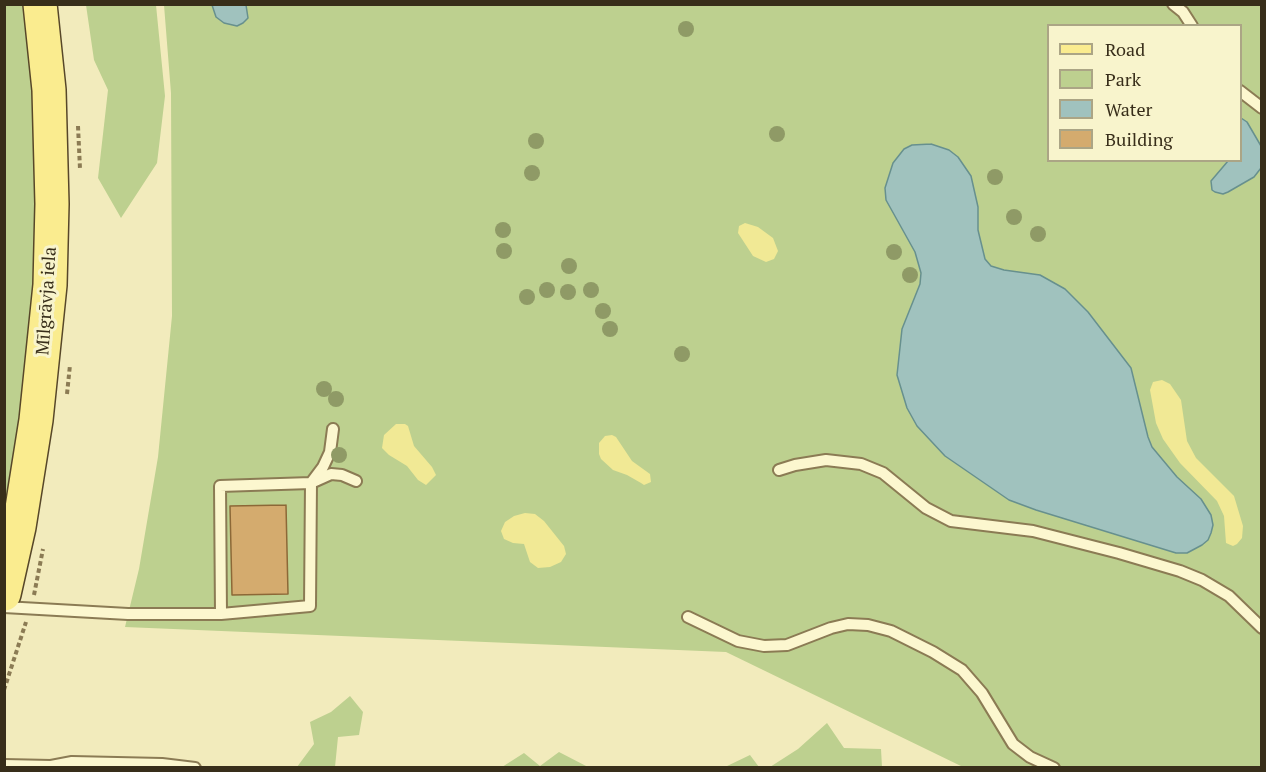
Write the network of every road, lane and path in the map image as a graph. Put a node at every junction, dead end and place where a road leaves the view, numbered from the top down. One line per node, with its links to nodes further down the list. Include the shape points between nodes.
1 (40, 4): 10 (main road, Mīlgrāvja iela, via 49,90 50,285 36,420)
2 (1173, 4): 3 (lane)
3 (1191, 24)
4 (1242, 93): 5 (lane)
5 (1262, 108)
6 (333, 429): 9 (lane, via 330,452)
7 (780, 470): 14 (lane, via 826,460 868,466 927,508 951,520 1033,531 1202,580 1229,596)
8 (356, 481): 9 (lane, via 331,474)
9 (311, 483): 12 (lane, via 310,606); 12 (lane, via 220,486)
10 (4, 594)
11 (4, 607): 12 (lane)
12 (221, 614)
13 (688, 617): 17 (lane, via 738,641 764,646 787,645 848,624 891,631 962,670 982,693 1013,744)
14 (1262, 628)
15 (4, 765): 16 (lane, via 72,762)
16 (195, 768)
17 (1054, 768)

